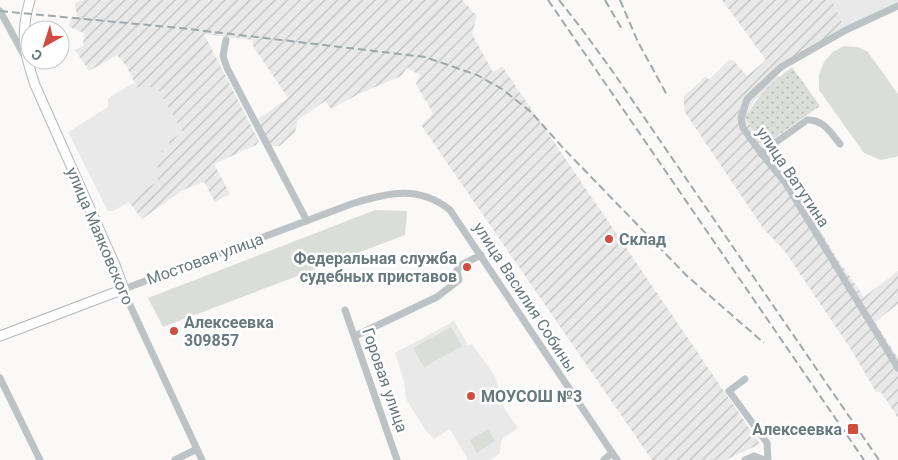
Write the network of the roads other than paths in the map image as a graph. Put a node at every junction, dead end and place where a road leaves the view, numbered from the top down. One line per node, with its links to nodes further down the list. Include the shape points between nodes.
1 (30, 0): 4 (main road)
2 (898, 6): 9 (street, улица Ватутина, via 846,30 781,67 747,99 741,118)
3 (1, 15): 6 (street, улица Маяковского)
4 (26, 20)
5 (226, 40): 11 (street, via 223,56 227,68)
6 (20, 47)
7 (30, 70): 13 (main road, улица Маяковского)
8 (840, 144): 9 (street, via 822,123 807,120)
9 (761, 154): 17 (street, улица Ватутина, via 785,182)
10 (382, 195): 11 (street, Мостовая улица); 12 (street, улица Василия Собины, via 405,193 439,201 450,210)
11 (307, 220): 13 (street, Мостовая улица)
12 (480, 255): 16 (street, via 463,264 457,270 459,280 437,296); 21 (street, улица Василия Собины)
13 (124, 289): 15 (main road, Мостовая улица); 20 (street, улица Маяковского)
14 (346, 310): 16 (street, Горовая улица)
15 (0, 336)
16 (355, 336): 25 (street, Горовая улица)
17 (898, 368)
18 (0, 378): 22 (street)
19 (745, 379): 29 (street, via 729,391 767,443)
20 (197, 449): 23 (street); 24 (street, улица Маяковского)
21 (612, 453): 26 (street); 27 (street, улица Василия Собины)
22 (40, 460)
23 (175, 460)
24 (202, 460)
25 (397, 460)
26 (604, 460)
27 (616, 460)
28 (745, 460): 29 (street, via 754,456)
29 (766, 460)

